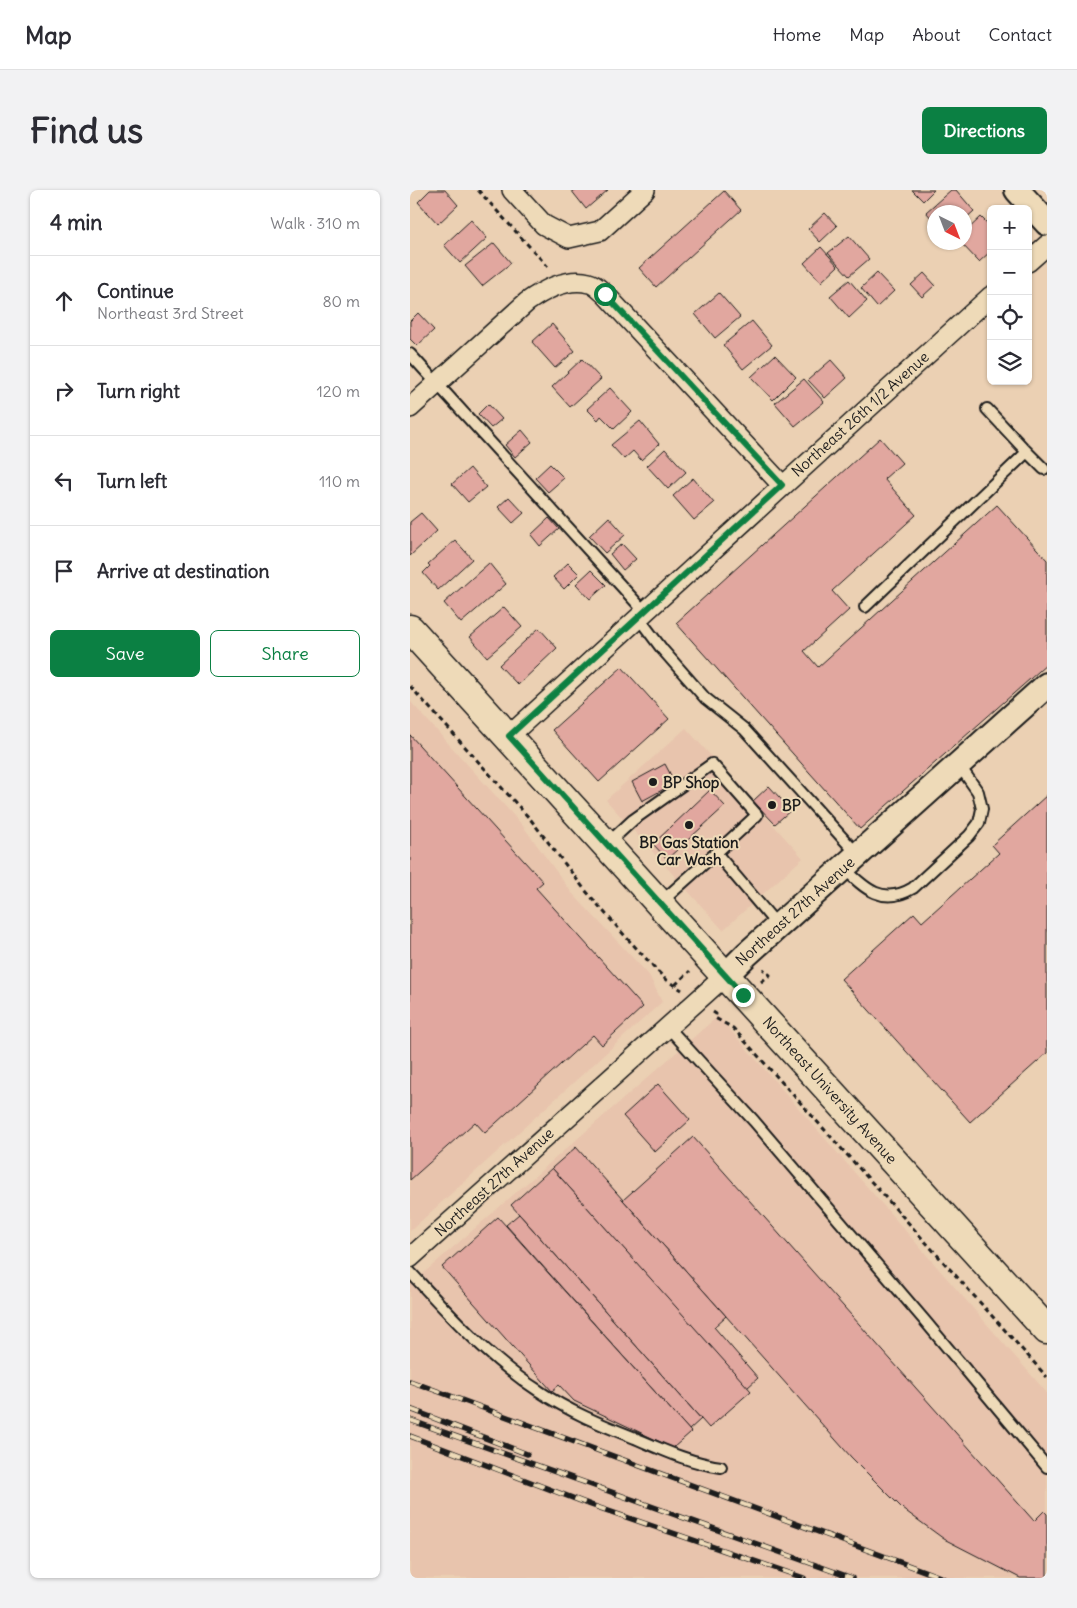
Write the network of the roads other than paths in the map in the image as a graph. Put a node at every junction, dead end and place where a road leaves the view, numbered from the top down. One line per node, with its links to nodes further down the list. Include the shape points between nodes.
1 (512, 190): 2 (street, via 544,225 569,238 600,230)
2 (646, 190)
3 (1017, 190): 4 (street)
4 (1047, 223)
5 (1047, 245): 6 (street)
6 (1032, 258)
7 (987, 300): 14 (street, Northeast 26th 1/2 Avenue)
8 (410, 354): 9 (lane)
9 (436, 384): 10 (street); 14 (street, via 527,302 546,289 571,282 590,283 605,294); 16 (lane)
10 (410, 408)
11 (987, 409): 12 (lane)
12 (1027, 452): 13 (lane); 15 (lane)
13 (1046, 469)
14 (782, 485): 16 (street, Northeast 26th 1/2 Avenue)
15 (866, 606)
16 (641, 614): 19 (street, Northeast 26th 1/2 Avenue); 23 (lane, via 662,648 705,698 744,729)
17 (410, 629): 19 (main road, Northeast University Avenue)
18 (1047, 685): 20 (street, Northeast 27th Avenue)
19 (509, 736): 21 (main road, Northeast University Avenue)
20 (959, 765): 23 (street, Northeast 27th Avenue); 23 (lane, via 978,792 982,809 979,823 913,888 904,894 872,892 862,886)
21 (606, 844): 22 (lane, via 633,820 712,764 757,815); 24 (main road, Northeast University Avenue)
22 (716, 853): 24 (lane); 25 (lane)
23 (851, 861): 25 (street, Northeast 27th Avenue)
24 (660, 903): 26 (main road, Northeast University Avenue)
25 (778, 926): 26 (street, Northeast 27th Avenue)
26 (725, 976): 27 (street, Northeast 27th Avenue); 30 (main road, Northeast University Avenue)
27 (667, 1026): 28 (street, Northeast 27th Avenue); 32 (lane, via 754,1121)
28 (410, 1258)
29 (410, 1272): 31 (lane, via 462,1329 539,1392 597,1422 672,1454 705,1465)
30 (1047, 1330)
31 (722, 1466)
32 (1047, 1467)

